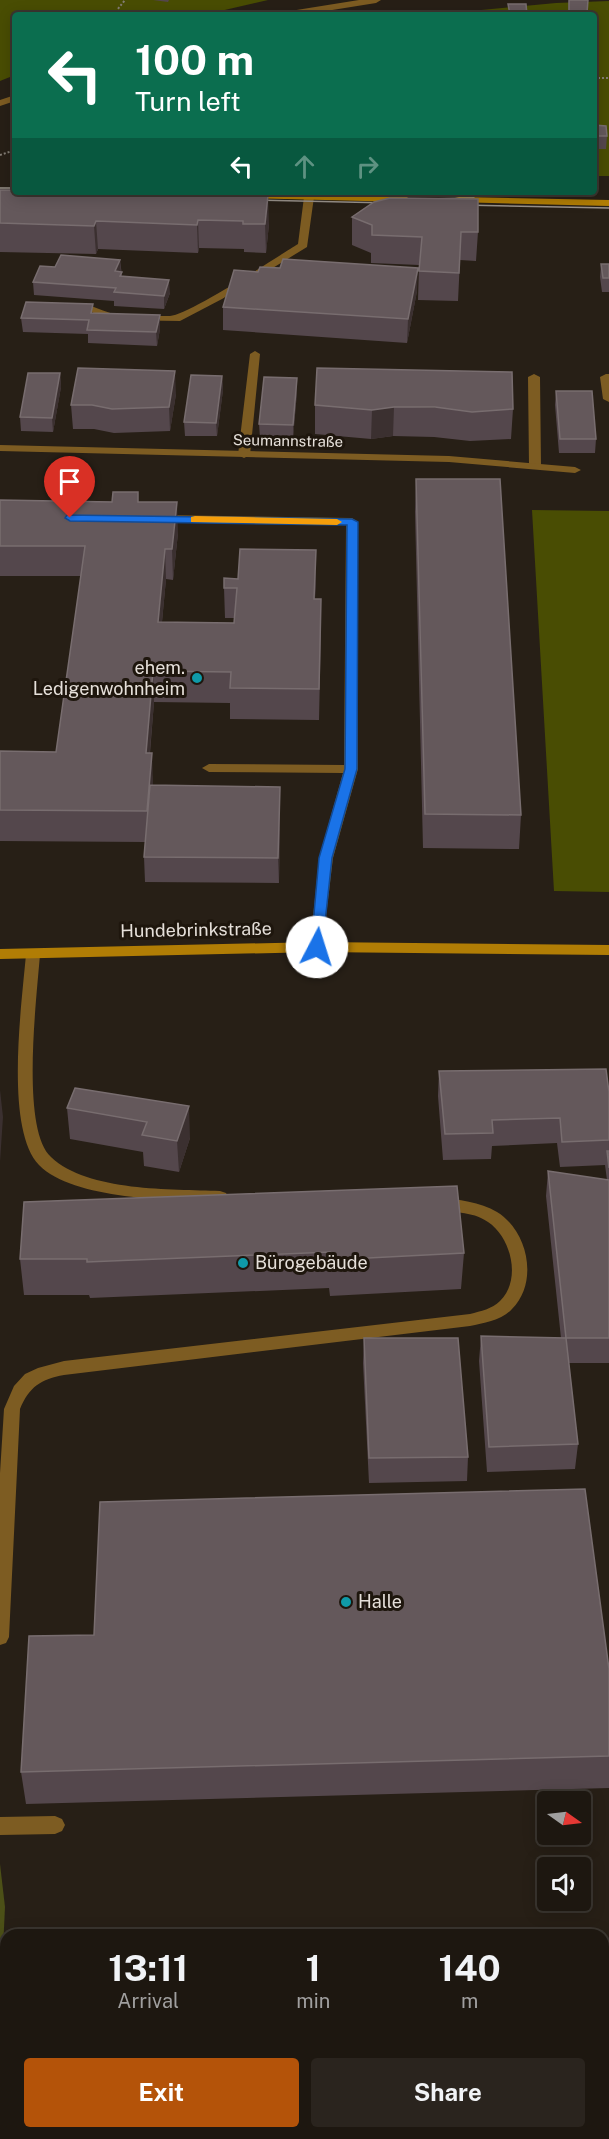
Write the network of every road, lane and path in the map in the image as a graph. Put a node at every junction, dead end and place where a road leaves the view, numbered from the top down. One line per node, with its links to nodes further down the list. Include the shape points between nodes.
1 (125, 0): 3 (path)
2 (376, 0): 4 (street)
3 (115, 12)
4 (302, 12)
5 (235, 196): 6 (street)
6 (309, 197): 7 (street); 10 (street, via 303,245 176,319 112,317 93,309)
7 (417, 199)
8 (453, 200): 9 (street)
9 (609, 203)
10 (62, 307)
11 (255, 354): 16 (street)
12 (534, 377): 17 (street)
13 (606, 377): 14 (street)
14 (609, 399)
15 (0, 448): 16 (street, Seumannstraße)
16 (244, 455): 17 (street, Seumannstraße, via 449,459)
17 (535, 466): 18 (street, Seumannstraße)
18 (575, 470)
19 (141, 519): 21 (street, via 352,522)
20 (209, 768): 21 (street)
21 (351, 769): 22 (street, via 326,858)
22 (317, 947): 23 (street, Hundebrinkstraße); 25 (street, Hundebrinkstraße)
23 (609, 950)
24 (0, 954): 25 (street, Hundebrinkstraße)
25 (33, 954): 26 (street, via 28,1108 32,1141 44,1160 60,1172 103,1186 144,1193)
26 (240, 1198)
27 (419, 1202): 28 (street, via 465,1206 493,1217 508,1230 516,1244 518,1265 516,1288 508,1304 470,1320 64,1368 36,1374 25,1383 12,1409)
28 (0, 1637)
29 (56, 1825): 30 (street)
30 (0, 1826)

